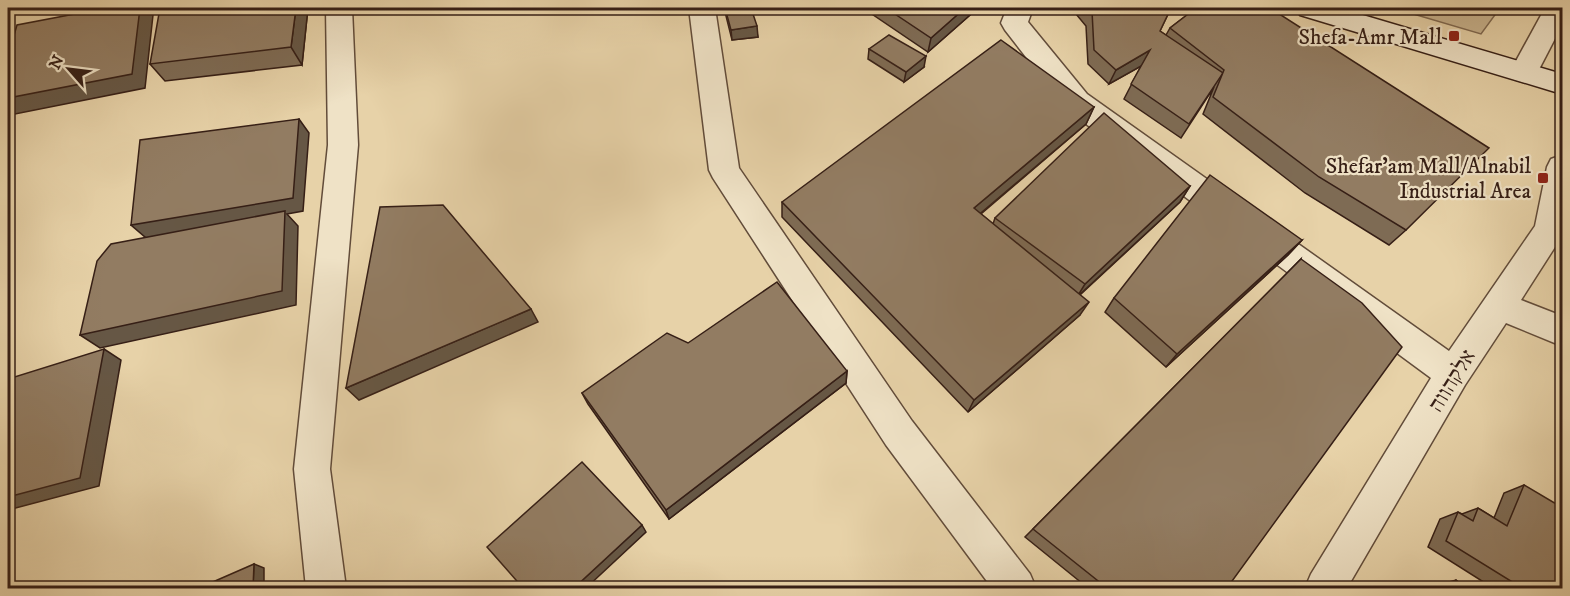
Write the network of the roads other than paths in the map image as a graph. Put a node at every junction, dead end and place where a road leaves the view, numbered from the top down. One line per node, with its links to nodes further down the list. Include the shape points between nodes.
1 (339, 8): 12 (street, via 343,145 312,469)
2 (702, 8): 13 (street, via 724,170 899,433)
3 (1020, 8): 11 (street, via 1014,23 1077,102)
4 (1309, 8): 6 (street)
5 (1558, 8): 6 (street)
6 (1524, 72): 7 (street)
7 (1563, 84)
8 (1563, 167): 9 (street, אלקהווה, via 1550,230)
9 (1500, 306): 10 (street); 11 (street, אלקהווה)
10 (1563, 330)
11 (1453, 374): 14 (street, אלקהווה)
12 (326, 588)
13 (1016, 588)
14 (1325, 588)

